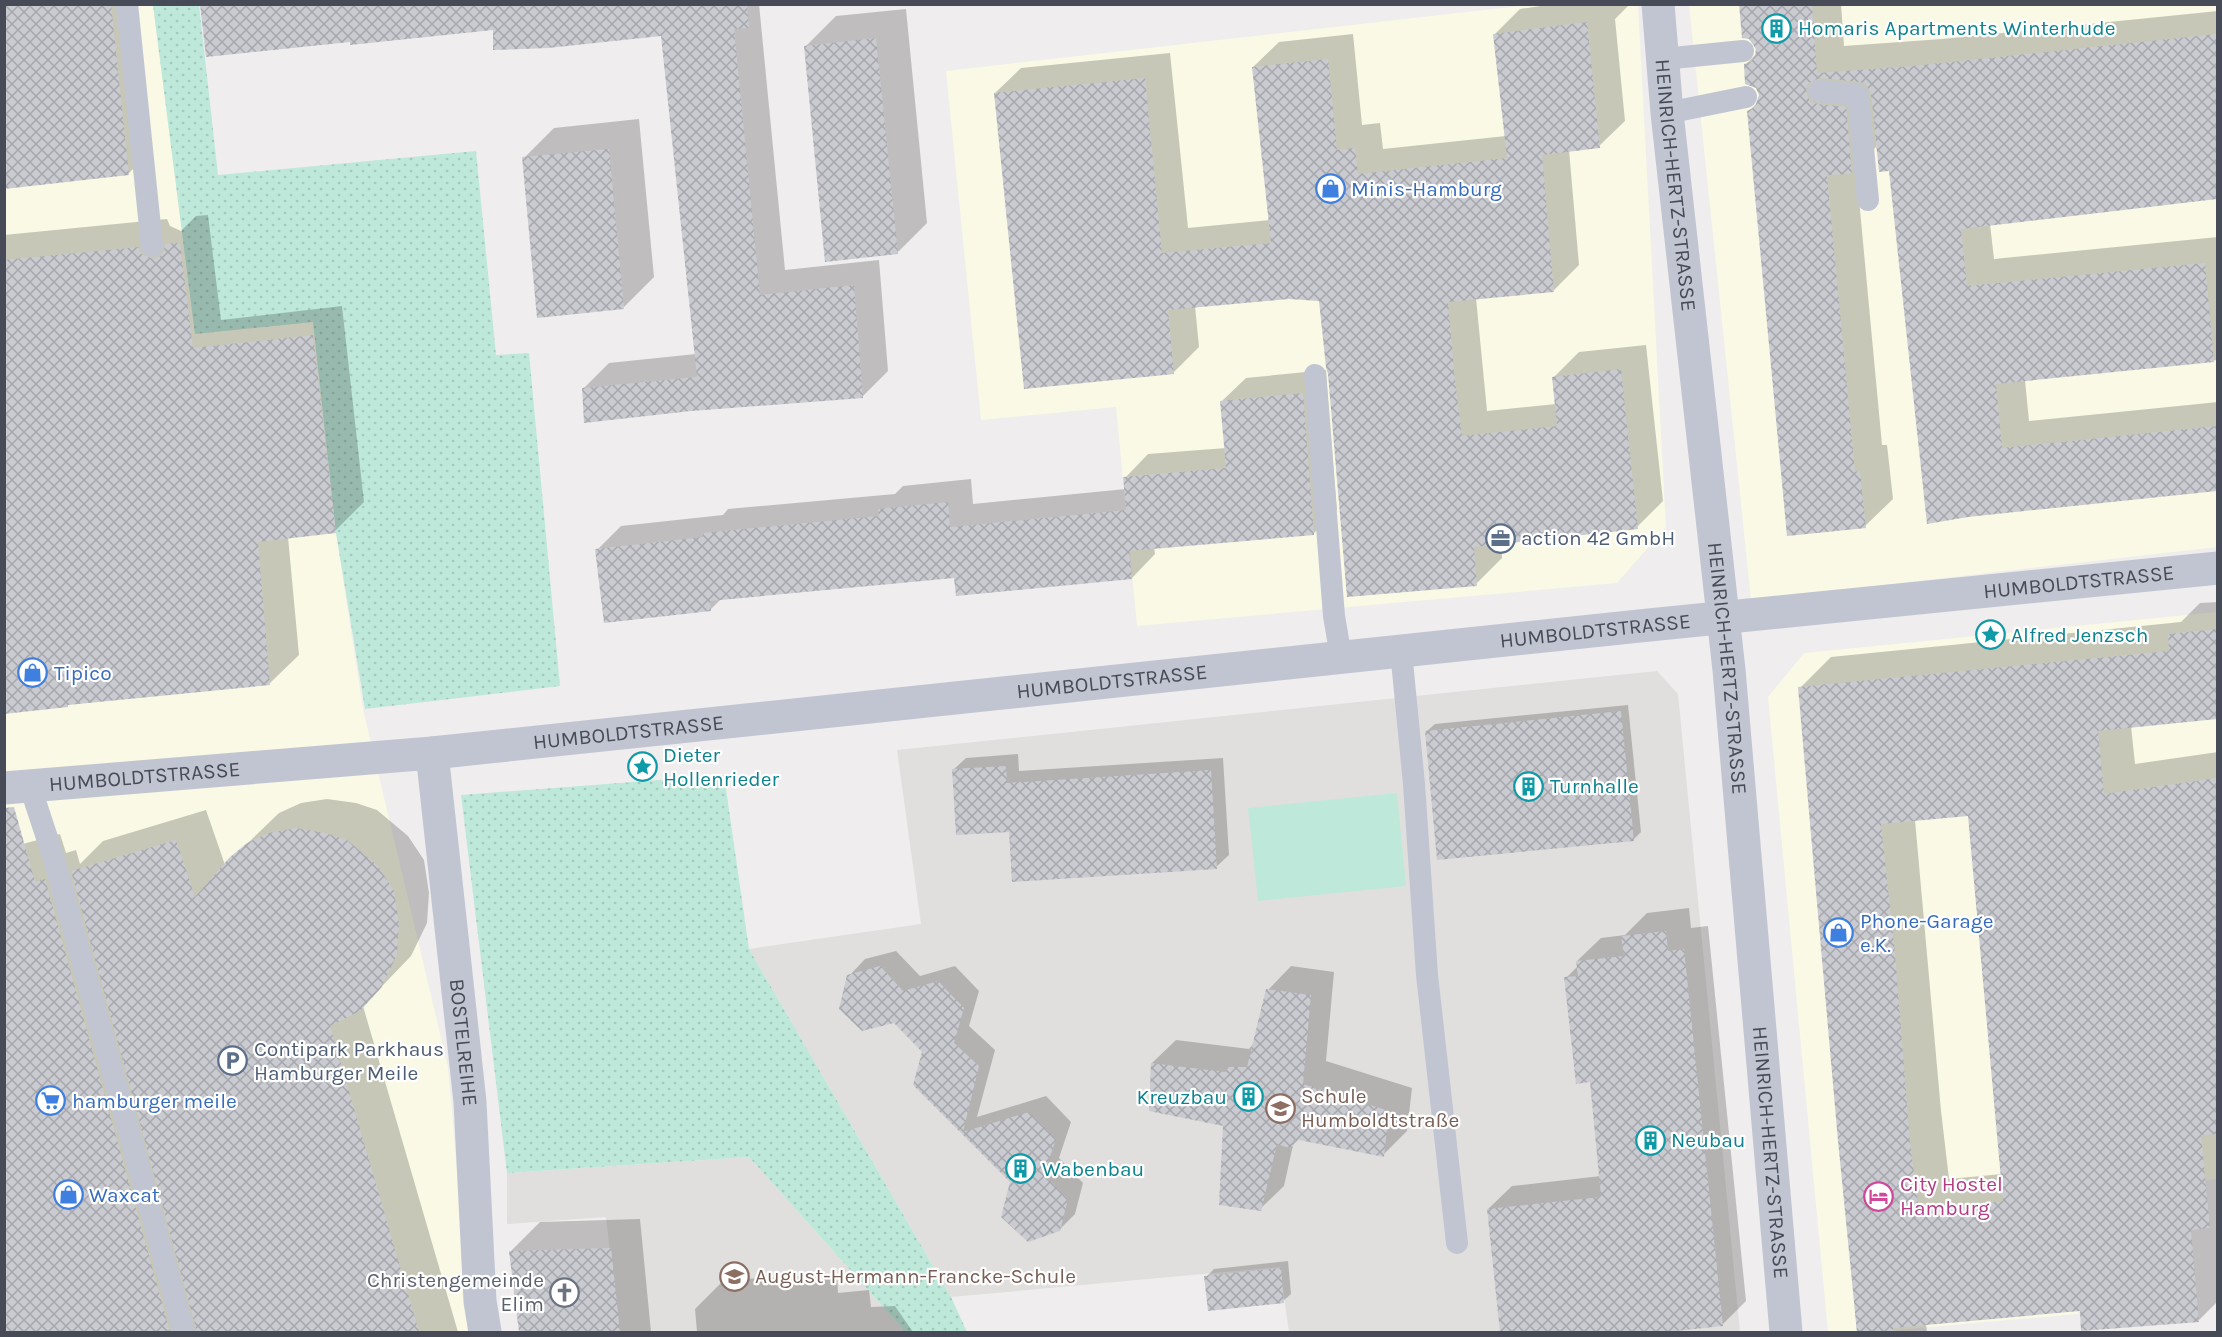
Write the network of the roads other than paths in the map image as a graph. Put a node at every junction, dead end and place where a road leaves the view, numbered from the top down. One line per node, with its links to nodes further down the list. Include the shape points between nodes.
1 (127, 4): 9 (lane)
2 (1658, 4): 4 (street, HEINRICH-HERTZ-STRASSE)
3 (1743, 51): 4 (lane)
4 (1663, 59): 7 (street, HEINRICH-HERTZ-STRASSE)
5 (1819, 91): 8 (lane, via 1858,95)
6 (1746, 97): 7 (lane)
7 (1667, 113): 12 (street, HEINRICH-HERTZ-STRASSE)
8 (1868, 200)
9 (152, 246)
10 (1315, 375): 14 (lane, via 1334,616)
11 (2217, 568): 12 (street, HUMBOLDTSTRASSE)
12 (1723, 618): 13 (street, HUMBOLDTSTRASSE); 20 (street, HEINRICH-HERTZ-STRASSE)
13 (1401, 651): 14 (street, HUMBOLDTSTRASSE); 17 (lane, via 1427,975)
14 (1341, 657): 15 (street, HUMBOLDTSTRASSE)
15 (432, 753): 16 (street, HUMBOLDTSTRASSE); 19 (street, BOSTELREIHE, via 470,1102)
16 (17, 787): 18 (lane, via 54,859)
17 (1457, 1243)
18 (184, 1332)
19 (485, 1332)
20 (1786, 1332)

